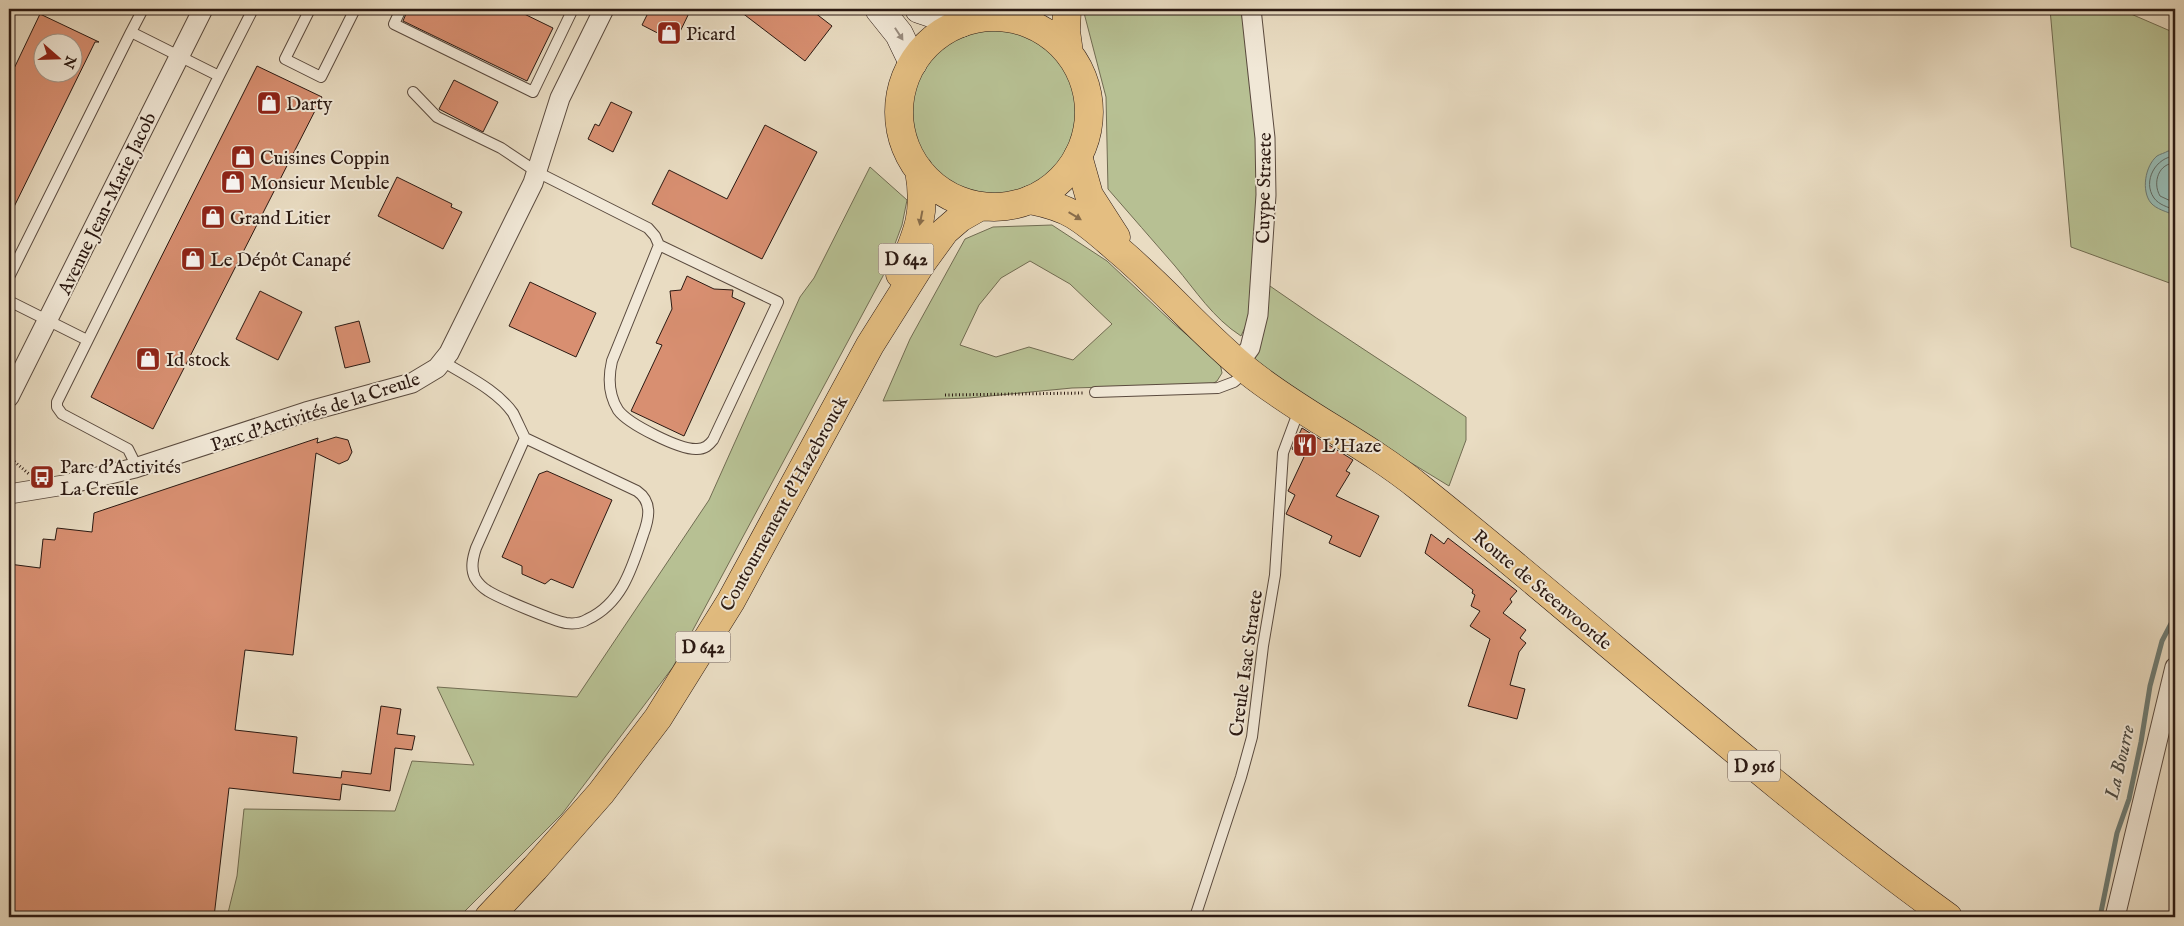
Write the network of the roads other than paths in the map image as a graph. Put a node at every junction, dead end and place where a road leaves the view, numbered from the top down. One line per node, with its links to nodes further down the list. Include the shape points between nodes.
1 (143, 9): 15 (lane)
2 (203, 9): 17 (street, Avenue Jean-Marie Jacob)
3 (253, 9): 19 (lane)
4 (310, 9): 5 (lane, via 285,59 321,77)
5 (355, 9)
6 (401, 9): 12 (lane, via 394,24 533,92)
7 (604, 9): 23 (street, Parc d'Activités de la Creule, via 560,98)
8 (879, 9): 18 (main road, one-way to 18, via 902,38)
9 (919, 9): 14 (main road)
10 (1067, 9): 16 (main road)
11 (1251, 9): 34 (street, Cuype Straete, via 1265,138 1266,194 1258,315)
12 (572, 13)
13 (1011, 13): 14 (main road); 16 (main road, via 1019,20 1036,26)
14 (961, 24): 18 (main road, via 937,36)
15 (131, 32): 17 (lane); 28 (lane)
16 (1068, 53): 21 (main road, via 1082,75 1088,99 1087,133)
17 (179, 56): 19 (lane); 30 (street, Avenue Jean-Marie Jacob)
18 (913, 63): 22 (main road, via 902,92 900,118 905,143)
19 (219, 76): 31 (lane)
20 (413, 92): 23 (lane, via 437,117 501,148)
21 (1078, 156): 24 (main road, via 1054,186); 27 (main road, Route de Steenvoorde, via 1082,178 1093,203)
22 (919, 170): 25 (main road, via 946,194); 32 (main road, Contournement d'Hazebrouck / D 642, one-way to 32, via 923,202 918,229)
23 (537, 172): 26 (lane, via 648,228); 33 (street, Parc d'Activités de la Creule)
24 (1030, 200): 25 (main road, via 1011,206); 27 (main road, Route de Steenvoorde, one-way to 27, via 1075,216)
25 (981, 206): 32 (main road, Contournement d'Hazebrouck / D 642, via 945,231)
26 (659, 245): 26 (lane, via 778,302 713,440 702,449 681,446 632,422 618,410 610,392 612,361)
27 (1136, 264): 34 (main road, Route de Steenvoorde / D 916)
28 (9, 277)
29 (9, 300): 30 (lane)
30 (48, 320): 31 (lane); 35 (street, Avenue Jean-Marie Jacob)
31 (87, 340): 40 (lane, via 57,407 68,418 128,449)
32 (870, 345): 43 (main road, Contournement d'Hazebrouck / D 642, via 734,594 669,702 601,793)
33 (444, 362): 39 (lane, via 505,404); 40 (street, Parc d'Activités de la Creule, via 412,383 320,408)
34 (1243, 367): 36 (lane, via 1234,382 1218,388); 38 (main road, Route de Steenvoorde / D 916)
35 (14, 375): 37 (street, Avenue Jean-Marie Jacob)
36 (1095, 392)
37 (9, 397)
38 (1300, 408): 44 (lane, Creule Isac Straete, via 1283,453 1275,575 1252,737); 45 (main road, Route de Steenvoorde / D 916, via 1401,472 1805,809)
39 (525, 438): 39 (lane, via 637,491 648,505 645,529 627,580 606,608 583,622 561,622 489,592 473,573 476,548)
40 (135, 468): 41 (street, Parc d'Activités de la Creule)
41 (9, 494)
42 (2175, 667): 46 (street)
43 (489, 917)
44 (1195, 917)
45 (1948, 917)
46 (2115, 917)

